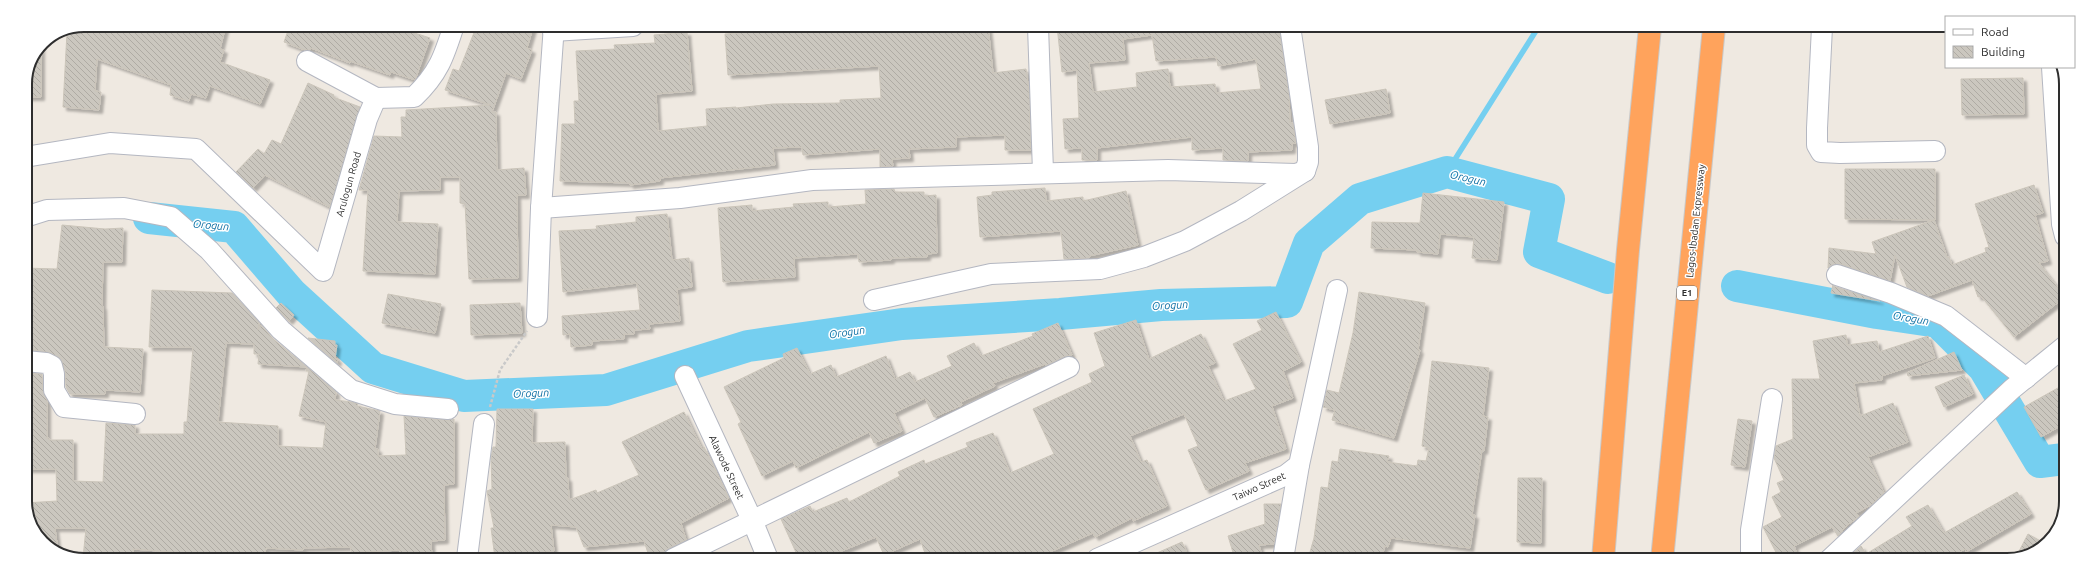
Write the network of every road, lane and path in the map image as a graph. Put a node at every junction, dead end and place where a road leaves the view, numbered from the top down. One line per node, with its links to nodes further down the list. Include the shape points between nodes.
1 (452, 32): 11 (street, via 442,62 429,83 414,97)
2 (554, 32): 16 (street)
3 (1038, 32): 15 (street)
4 (1291, 32): 14 (street, via 1308,147)
5 (1650, 32): 39 (highway, via 1628,250)
6 (1714, 32): 40 (highway, Lagos-Ibadan Expressway / E1)
7 (1822, 32): 12 (street, via 1817,144 1822,152)
8 (307, 62): 11 (street)
9 (2052, 68): 10 (street)
10 (2059, 83)
11 (376, 98): 13 (street, Arulogun Road, via 367,119 323,271 196,149 110,143)
12 (1935, 151)
13 (32, 156)
14 (1305, 171): 15 (street, via 1296,174 1168,170); 20 (street, via 1242,211 1185,241 1144,257 1100,269 991,274)
15 (1043, 172): 16 (street, via 812,180 680,198)
16 (541, 208): 21 (street)
17 (32, 215): 29 (street, via 47,210 124,208 171,217 209,250 281,330 351,390 395,404)
18 (1837, 275): 26 (street, via 1891,293 1946,316)
19 (1337, 290): 32 (street)
20 (874, 300)
21 (537, 317): 28 (path, via 500,370)
22 (2059, 351): 26 (street)
23 (32, 362): 30 (street, via 52,366 54,390 64,407)
24 (1069, 367): 33 (street)
25 (685, 376): 33 (street, Alawode Street)
26 (2019, 384): 42 (street)
27 (1772, 399): 41 (street, via 1751,530)
28 (491, 403)
29 (448, 409)
30 (135, 414)
31 (484, 424): 34 (street)
32 (1299, 465): 37 (street, Taiwo Street, via 1286,474); 38 (street)
33 (752, 520): 35 (street); 36 (street, Alawode Street)
34 (468, 553)
35 (685, 553)
36 (766, 553)
37 (1111, 553)
38 (1284, 553)
39 (1604, 553)
40 (1663, 553)
41 (1751, 553)
42 (1836, 553)

